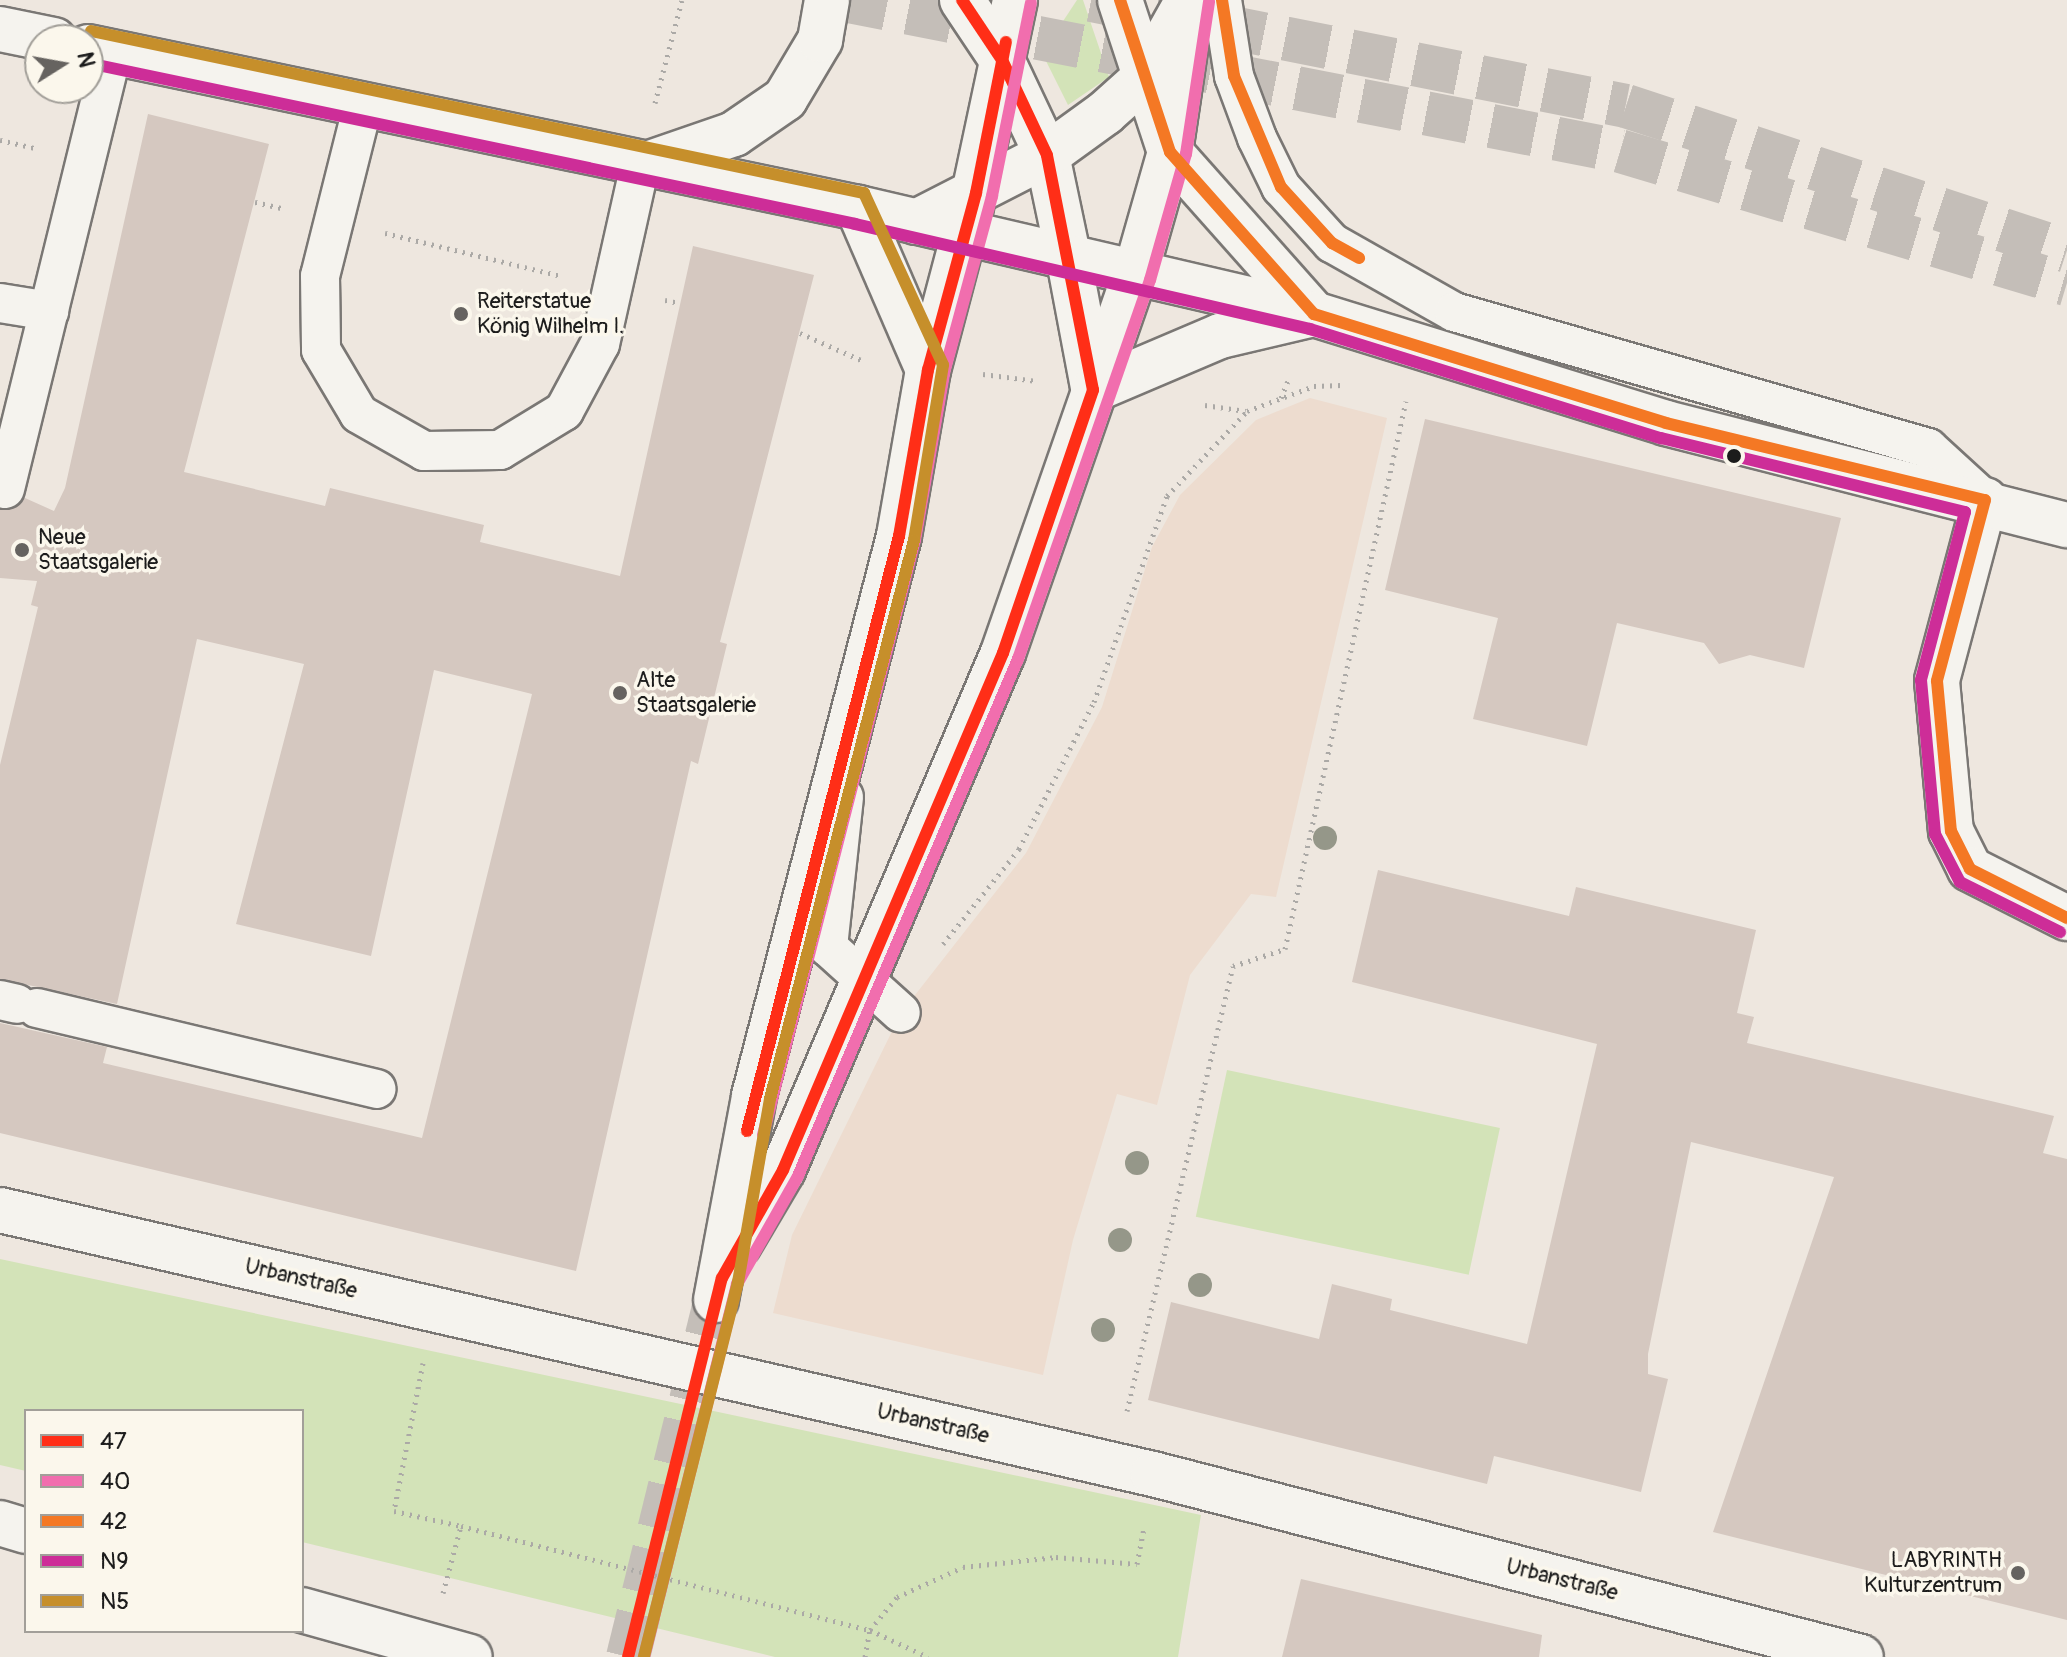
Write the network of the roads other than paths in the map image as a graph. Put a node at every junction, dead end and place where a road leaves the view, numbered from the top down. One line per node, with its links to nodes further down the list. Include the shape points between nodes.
1 (827, 0): 16 (main road, via 820,40 785,99 734,134)
2 (962, 0): 10 (main road)
3 (1015, 0): 10 (main road)
4 (1120, 0): 11 (main road)
5 (1190, 0): 11 (main road); 14 (main road)
6 (1222, 0): 29 (lane, via 1234,76 1257,138 1281,187 1332,243 1454,312 1928,448)
7 (0, 29): 8 (main road)
8 (24, 34)
9 (104, 51): 13 (main road)
10 (1002, 60): 15 (main road); 17 (main road)
11 (1144, 78): 14 (main road); 15 (main road)
12 (89, 104): 24 (lane)
13 (363, 105): 16 (main road); 16 (lane, via 315,313 321,350 359,414 424,451 500,450 564,411 587,380)
14 (1170, 152): 22 (main road); 25 (main road)
15 (1047, 155): 17 (main road); 21 (main road)
16 (640, 165): 18 (main road)
17 (976, 193): 19 (main road); 20 (main road)
18 (858, 208): 19 (main road); 26 (main road)
19 (916, 222): 20 (main road)
20 (964, 234): 21 (main road); 26 (main road)
21 (1068, 255): 22 (main road); 27 (main road)
22 (1135, 275): 25 (main road); 27 (main road)
23 (0, 303): 24 (lane)
24 (49, 311): 28 (lane)
25 (1314, 314): 27 (main road, via 1220,336); 29 (main road, via 1651,419)
26 (928, 370): 31 (main road, via 899,536)
27 (1093, 390): 33 (main road)
28 (5, 489)
29 (1985, 500): 30 (main road); 32 (main road, via 1937,681 1951,831 1970,869)
30 (2067, 525)
31 (846, 754): 33 (lane, via 828,947); 33 (main road, via 754,1096 719,1289 783,1170)
32 (2067, 918)
33 (887, 1000)
34 (18, 1004): 35 (lane)
35 (376, 1089)
36 (12, 1213): 41 (main road, Urbanstraße, via 1153,1474)
37 (0, 1523): 38 (main road)
38 (24, 1530)
39 (304, 1611): 40 (main road)
40 (470, 1657)
41 (1861, 1657)

